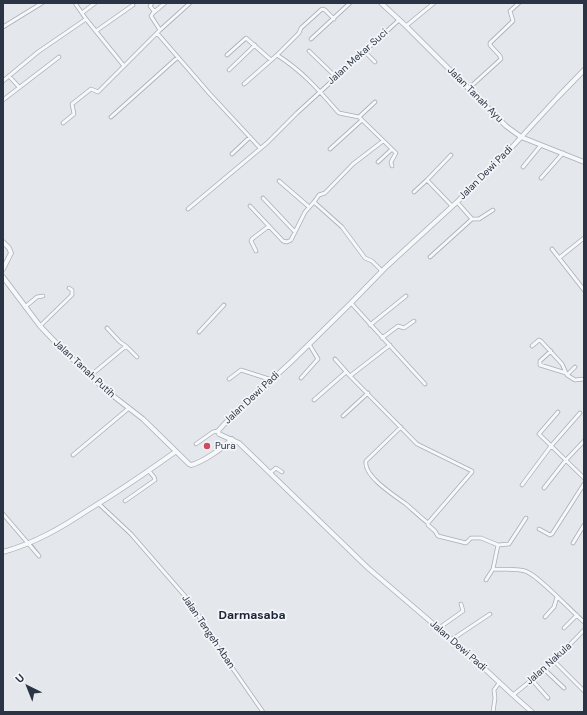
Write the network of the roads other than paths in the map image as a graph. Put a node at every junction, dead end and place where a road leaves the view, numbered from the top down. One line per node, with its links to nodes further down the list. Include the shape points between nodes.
1 (42, 3): 18 (street)
2 (75, 3): 13 (street)
3 (95, 3): 13 (street)
4 (152, 3): 12 (street, via 150,6)
5 (165, 3): 12 (street)
6 (190, 3): 19 (street)
7 (350, 3): 15 (street)
8 (383, 3): 16 (street, Jalan Tanah Ayu)
9 (434, 3): 17 (street)
10 (519, 3): 40 (street, via 510,11 513,21 490,43 500,56 500,60)
11 (133, 5): 20 (street)
12 (154, 12): 19 (street, via 151,16)
13 (82, 13): 14 (street)
14 (86, 19): 20 (street); 35 (street, via 38,52)
15 (334, 19): 22 (street); 27 (street, via 322,10 301,28)
16 (399, 20): 17 (street, Jalan Tanah Ayu); 25 (street, Jalan Mekar Suci)
17 (406, 26): 40 (street, Jalan Tanah Ayu)
18 (3, 28)
19 (160, 30): 21 (street)
20 (96, 31): 32 (street)
21 (157, 33): 29 (street); 32 (street)
22 (311, 39)
23 (255, 45): 26 (street, via 246,38); 30 (street); 33 (street)
24 (309, 51): 36 (street)
25 (365, 52): 31 (street); 36 (street, Jalan Mekar Suci)
26 (227, 55)
27 (278, 55): 30 (street); 41 (street, Jalan Mekar Suci, via 298,69)
28 (59, 57): 39 (street)
29 (178, 57): 44 (street); 48 (street)
30 (271, 60): 38 (street)
31 (375, 62)
32 (124, 66): 46 (street, via 98,92 91,89 72,104 74,114)
33 (229, 70)
34 (584, 70): 47 (street, Jalan Dewi Padi)
35 (9, 76): 37 (street); 39 (street)
36 (336, 77): 41 (street, Jalan Mekar Suci)
37 (3, 81)
38 (244, 84)
39 (19, 87): 42 (street)
40 (468, 89): 47 (street, Jalan Tanah Ayu, via 502,122)
41 (320, 91): 45 (street, via 336,111); 51 (street)
42 (3, 100)
43 (375, 102): 45 (street)
44 (111, 117)
45 (361, 119): 49 (street); 53 (street)
46 (63, 123)
47 (521, 136): 50 (street, Jalan Tanah Ayu); 67 (street, Jalan Dewi Padi)
48 (250, 137): 51 (street); 55 (street)
49 (383, 141): 52 (street); 66 (street, via 367,152)
50 (541, 145): 54 (street, Jalan Tanah Ayu); 60 (street)
51 (260, 148): 71 (street)
52 (392, 149): 57 (street); 59 (street, via 396,154 391,162)
53 (330, 150)
54 (563, 153): 58 (street, Jalan Tanah Ayu); 61 (street)
55 (232, 154)
56 (451, 155): 62 (street)
57 (378, 162)
58 (584, 162)
59 (392, 166)
60 (523, 167)
61 (541, 178)
62 (427, 180): 64 (street); 70 (street)
63 (279, 181): 69 (street)
64 (414, 192)
65 (263, 198): 75 (street)
66 (314, 202): 69 (street); 83 (street, via 342,228 365,258)
67 (457, 202): 70 (street, Jalan Dewi Padi); 73 (street)
68 (250, 206): 74 (street)
69 (308, 206): 75 (street)
70 (452, 206): 83 (street, Jalan Dewi Padi)
71 (188, 209)
72 (493, 210): 73 (street, via 479,219)
73 (472, 219): 80 (street)
74 (269, 226): 75 (street, via 286,242 291,240); 79 (street, via 252,239)
75 (295, 232)
76 (584, 238): 81 (street)
77 (3, 242): 82 (street, via 11,253)
78 (552, 249): 81 (street)
79 (256, 251)
80 (430, 257)
81 (559, 258): 86 (street)
82 (3, 268)
83 (384, 269): 89 (street, Jalan Dewi Padi)
84 (3, 277): 91 (street, Jalan Tanah Putih)
85 (69, 288): 94 (street, via 72,294)
86 (584, 290)
87 (43, 296): 91 (street, via 37,297)
88 (406, 296): 93 (street)
89 (351, 303): 93 (street); 98 (street, Jalan Dewi Padi)
90 (224, 305): 96 (street)
91 (25, 307): 94 (street, Jalan Tanah Putih)
92 (414, 321): 97 (street, via 404,328 398,326)
93 (370, 325): 97 (street)
94 (40, 326): 108 (street, Jalan Tanah Putih)
95 (107, 328): 99 (street)
96 (199, 332)
97 (382, 338): 100 (street)
98 (309, 344): 110 (street, via 318,359); 113 (street, Jalan Dewi Padi)
99 (126, 346): 103 (street); 108 (street)
100 (390, 346): 109 (street); 114 (street)
101 (532, 346): 102 (street, via 540,340)
102 (551, 351): 107 (street, via 562,364); 107 (street, via 540,361 540,365)
103 (137, 357)
104 (335, 359): 106 (street)
105 (575, 367): 107 (street)
106 (346, 372): 109 (street); 116 (street)
107 (566, 374): 112 (street, via 575,380)
108 (90, 376): 117 (street, Jalan Tanah Putih)
109 (350, 376): 115 (street)
110 (301, 378)
111 (229, 379): 113 (street, via 241,370)
112 (584, 379)
113 (271, 380): 122 (street, Jalan Dewi Padi)
114 (425, 384)
115 (368, 393): 120 (street); 121 (street)
116 (314, 400)
117 (129, 408): 127 (street, Jalan Tanah Putih); 128 (street)
118 (558, 412): 126 (street, via 539,434)
119 (580, 414): 126 (street)
120 (343, 416)
121 (401, 427): 141 (street, via 366,461 366,466 384,489); 141 (street, via 417,444 472,471)
122 (218, 431): 123 (street, Jalan Dewi Padi, via 219,434); 125 (street)
123 (232, 439): 127 (street, Jalan Tanah Putih, via 191,465); 132 (street, Jalan Dewi Padi)
124 (584, 441): 129 (street)
125 (196, 444)
126 (551, 446): 129 (street); 135 (street)
127 (175, 452): 130 (street)
128 (73, 455)
129 (566, 460): 133 (street); 136 (street)
130 (149, 471): 137 (street, via 155,480); 138 (street)
131 (282, 472): 132 (street, via 276,468)
132 (270, 473): 157 (street, Jalan Dewi Padi, via 373,573)
133 (584, 478)
134 (584, 484): 143 (street, via 552,534)
135 (522, 485)
136 (544, 488)
137 (126, 500)
138 (99, 504): 144 (street, via 66,525); 169 (street, Jalan Tengeh Aban, via 131,534 191,603 215,643)
139 (3, 514): 144 (street)
140 (526, 518): 146 (street, via 509,544)
141 (428, 523): 146 (street, via 438,536 466,544 471,538 478,538)
142 (584, 524): 145 (street)
143 (539, 529)
144 (30, 543): 147 (street); 148 (street)
145 (573, 543)
146 (498, 545): 149 (street)
147 (3, 552)
148 (39, 556)
149 (493, 567): 150 (street); 151 (street, via 526,571)
150 (486, 580)
151 (557, 597): 154 (street); 155 (street, via 554,607)
152 (461, 604): 157 (street, via 464,611)
153 (490, 614): 160 (street)
154 (577, 615): 156 (street); 158 (street)
155 (545, 617)
156 (584, 622)
157 (439, 628): 160 (street, Jalan Dewi Padi)
158 (564, 628)
159 (584, 630): 161 (street, Jalan Nakula)
160 (451, 640): 164 (street, Jalan Dewi Padi)
161 (554, 661): 162 (street, Jalan Nakula); 166 (street)
162 (545, 670): 163 (street, Jalan Nakula); 165 (street)
163 (532, 680): 167 (street, Jalan Nakula); 168 (street)
164 (498, 681): 167 (street, Jalan Dewi Padi); 170 (street, via 494,690)
165 (564, 688)
166 (584, 691)
167 (513, 695): 171 (street, Jalan Dewi Padi)
168 (548, 698)
169 (263, 712)
170 (493, 712)
171 (532, 712)

